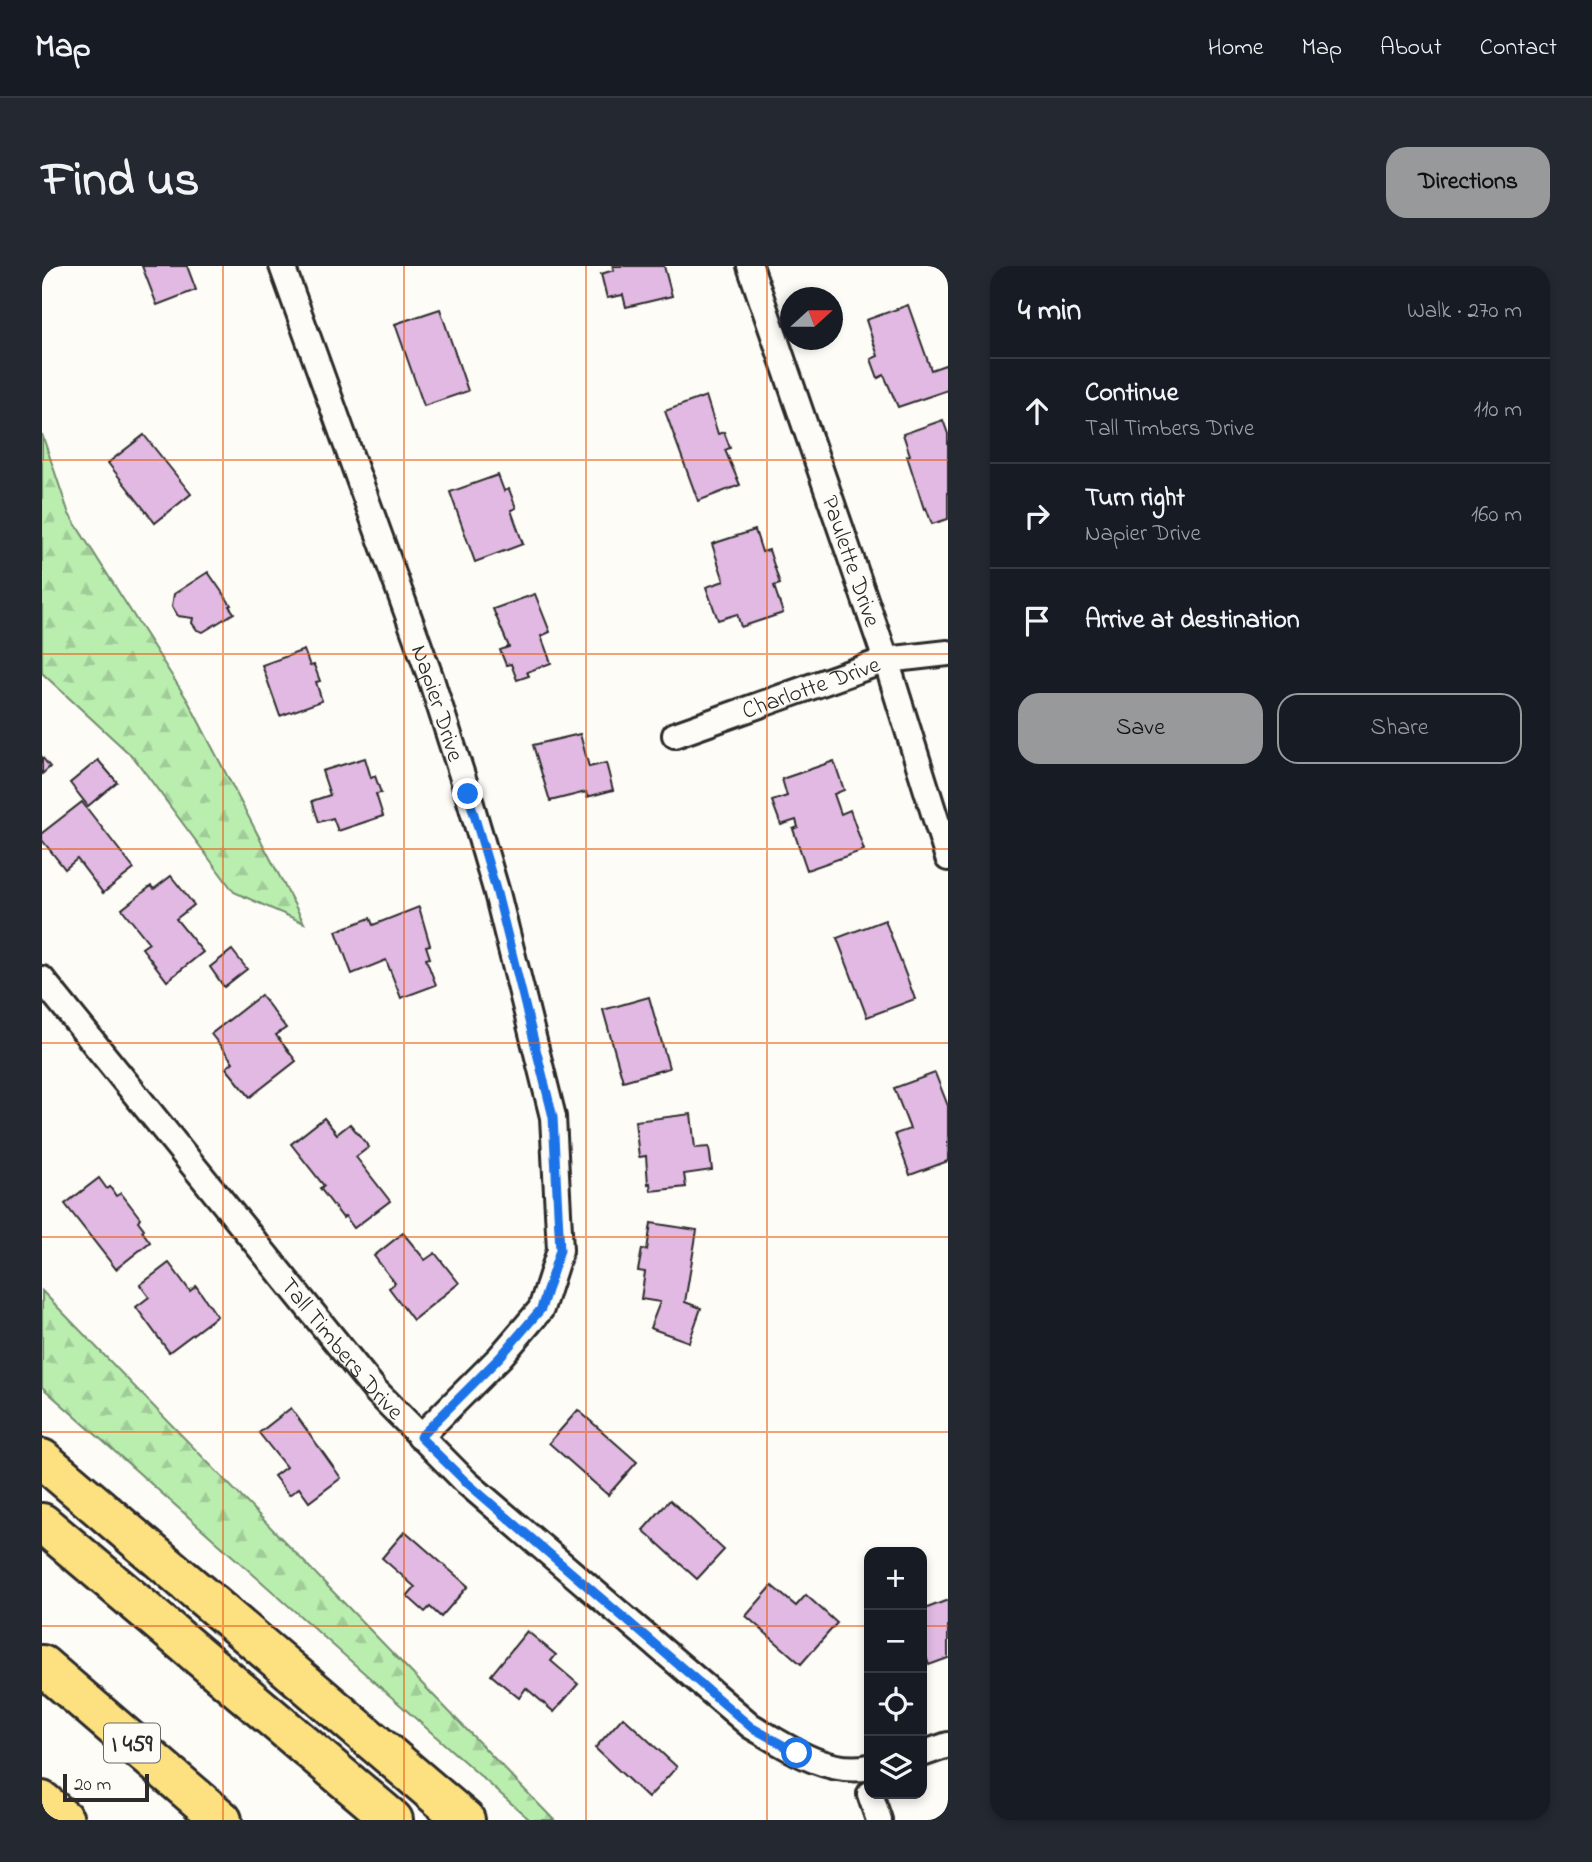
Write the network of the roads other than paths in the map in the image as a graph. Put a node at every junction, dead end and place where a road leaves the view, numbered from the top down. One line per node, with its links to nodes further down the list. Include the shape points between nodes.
1 (282, 266): 8 (street, Napier Drive, via 468,794 553,1117 560,1250 541,1309)
2 (750, 266): 4 (street, Paulette Drive)
3 (948, 653): 4 (street, Charlotte Drive)
4 (886, 660): 5 (street, Charlotte Drive); 6 (street, Paulette Drive)
5 (675, 735)
6 (948, 858)
7 (42, 979): 8 (street, Tall Timbers Drive, via 375,1390)
8 (420, 1437): 14 (street, Tall Timbers Drive, via 466,1482 751,1727 797,1753 831,1765)
9 (42, 1459): 20 (highway)
10 (42, 1522): 19 (highway)
11 (42, 1665): 18 (highway, I 459)
12 (948, 1745): 13 (street)
13 (927, 1752)
14 (864, 1768)
15 (871, 1799): 21 (street)
16 (42, 1801): 17 (highway)
17 (64, 1820)
18 (222, 1820)
19 (393, 1820)
20 (465, 1820)
21 (878, 1820)

